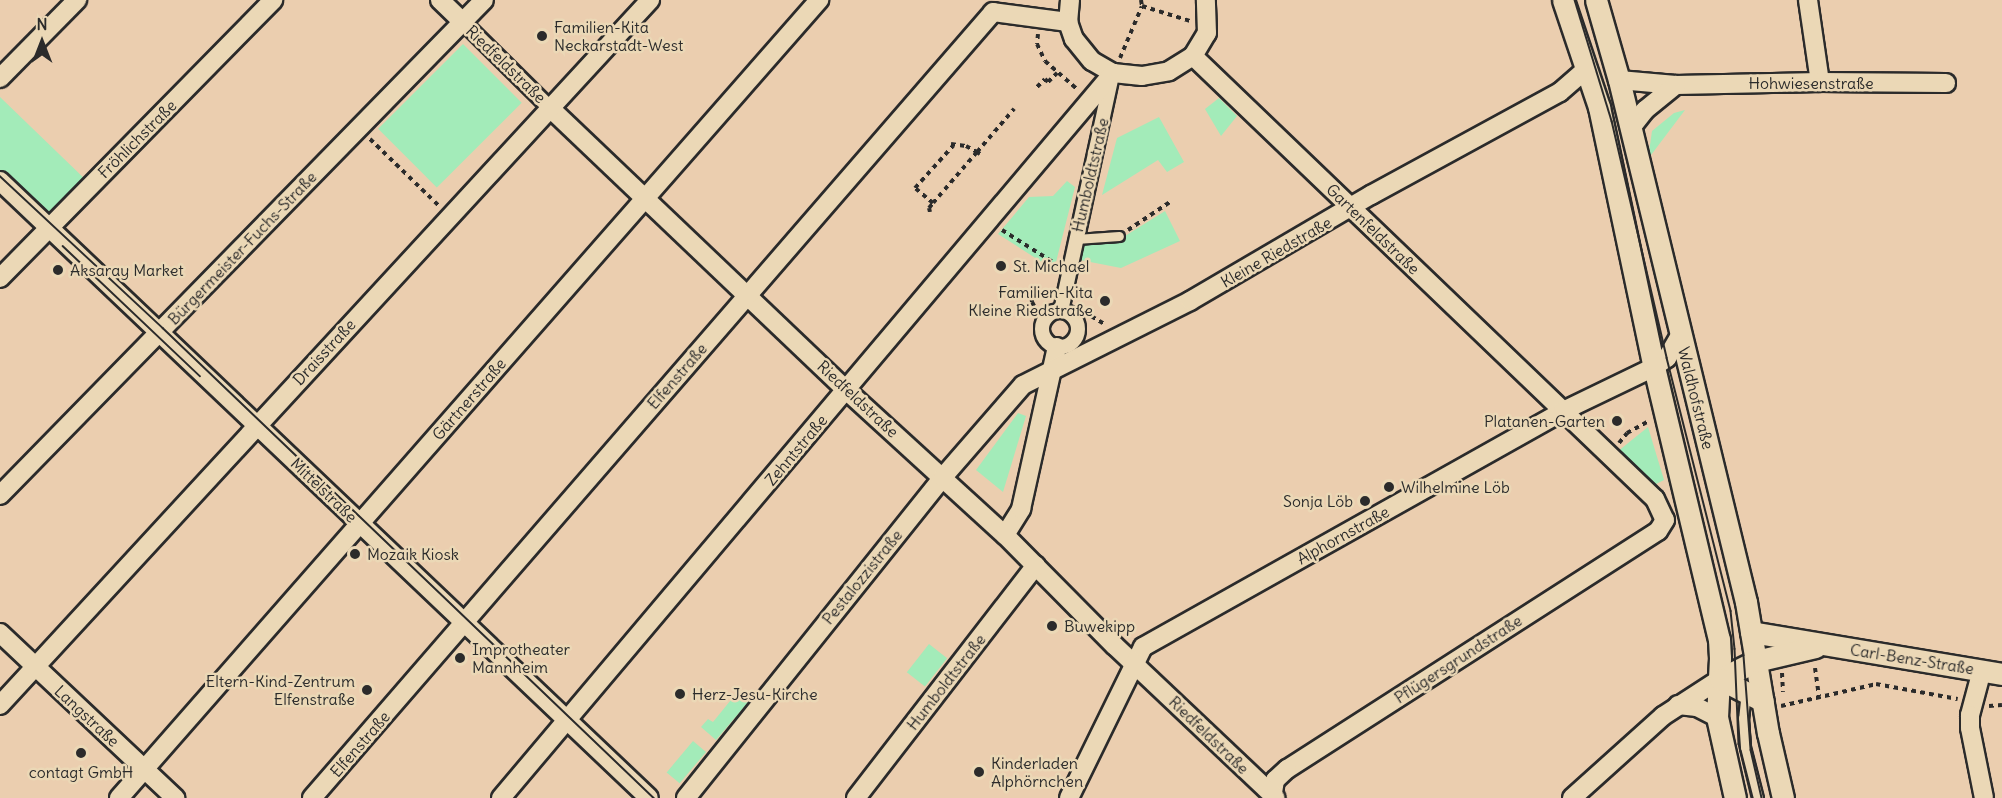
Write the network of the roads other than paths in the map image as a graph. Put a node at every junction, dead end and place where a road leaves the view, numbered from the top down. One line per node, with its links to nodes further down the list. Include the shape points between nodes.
1 (76, 0): 17 (street)
2 (273, 0): 27 (street, Fröhlichstraße)
3 (440, 0): 12 (street, Riedfeldstraße)
4 (484, 0): 12 (street, Bürgermeister-Fuchs-Straße)
5 (650, 0): 22 (street, Draisstraße)
6 (819, 0): 25 (street, Gärtnerstraße)
7 (1070, 0): 13 (street)
8 (1206, 0): 14 (street, via 1206,33)
9 (1563, 0): 16 (street, Waldhofstraße)
10 (1596, 0): 18 (street, Waldhofstraße)
11 (1808, 0): 19 (street)
12 (463, 22): 22 (street, Riedfeldstraße); 33 (street, Bürgermeister-Fuchs-Straße)
13 (1068, 22): 15 (street, via 1074,39 1092,61); 31 (street, Elfenstraße, via 993,12)
14 (1193, 56): 15 (street, via 1169,71 1142,76); 26 (street, Gartenfeldstraße)
15 (1113, 73): 29 (street, Humboldtstraße); 38 (street, Zehntstraße)
16 (1579, 76): 26 (street, Kleine Riedstraße, via 1560,92); 36 (street, Waldhofstraße, via 1599,107)
17 (0, 78)
18 (1619, 80): 21 (street, Hohwiesenstraße); 23 (street, Waldhofstraße)
19 (1820, 82): 20 (street, Hohwiesenstraße); 21 (street, Hohwiesenstraße)
20 (1946, 83)
21 (1676, 85): 23 (street, via 1645,110)
22 (550, 108): 25 (street, Riedfeldstraße); 40 (street, Draisstraße)
23 (1631, 128): 34 (street, Waldhofstraße)
24 (0, 181): 27 (street, Mittelstraße)
25 (645, 198): 31 (street, Riedfeldstraße); 43 (street, Gärtnerstraße)
26 (1352, 208): 37 (street, Kleine Riedstraße, via 1190,301); 39 (street, Gartenfeldstraße)
27 (50, 228): 30 (street, Fröhlichstraße); 33 (street, Mittelstraße)
28 (1119, 236): 29 (lane)
29 (1076, 239): 32 (street, Humboldtstraße)
30 (0, 279)
31 (747, 295): 38 (street, Riedfeldstraße); 47 (street, Elfenstraße)
32 (1062, 305): 35 (street, via 1043,322 1045,339); 35 (street, via 1074,316 1078,334 1072,344)
33 (160, 332): 40 (street, Mittelstraße); 42 (street, Bürgermeister-Fuchs-Straße)
34 (1681, 334): 36 (street, Alphornstraße, via 1667,358); 48 (street, Waldhofstraße)
35 (1058, 347): 37 (street)
36 (1654, 367): 39 (street, Alphornstraße); 50 (street, Waldhofstraße)
37 (1052, 369): 41 (street, Pestalozzistraße, via 1023,385); 45 (street, via 1021,509)
38 (846, 390): 41 (street, Riedfeldstraße); 61 (street, Zehntstraße)
39 (1563, 411): 44 (street, Gartenfeldstraße, via 1654,499 1665,520); 53 (street, Alphornstraße, via 1143,646)
40 (257, 425): 43 (street, Mittelstraße); 54 (street, Draisstraße)
41 (943, 477): 45 (street, Riedfeldstraße); 69 (street, Pestalozzistraße)
42 (0, 495)
43 (359, 525): 47 (street, Mittelstraße); 62 (street, Gärtnerstraße)
44 (1658, 531): 63 (street, Pflügersgrundstraße, via 1287,769 1275,780)
45 (1005, 535): 46 (street, Riedfeldstraße)
46 (1036, 565): 53 (street, Riedfeldstraße); 70 (street, Humboldtstraße)
47 (464, 622): 61 (street, Mittelstraße); 66 (street, Elfenstraße)
48 (1751, 632): 51 (street, Carl-Benz-Straße, via 1798,638); 52 (street, Waldhofstraße)
49 (0, 633): 54 (street, Langstraße)
50 (1719, 639): 52 (street); 56 (street, Waldhofstraße)
51 (1821, 646): 52 (street, Carl-Benz-Straße); 55 (street, Carl-Benz-Straße)
52 (1756, 661): 56 (street, Carl-Benz-Straße); 57 (street, Waldhofstraße)
53 (1134, 664): 63 (street, Riedfeldstraße); 71 (street, Alphornstraße)
54 (35, 667): 58 (street, Draisstraße); 62 (street, Langstraße)
55 (1992, 672): 76 (street, via 1973,702 1970,728)
56 (1720, 679): 57 (street); 59 (street); 60 (street, Waldhofstraße)
57 (1763, 700): 74 (lane, via 1743,718 1745,747); 75 (street, Waldhofstraße)
58 (0, 705)
59 (1678, 705): 60 (street, via 1697,707); 72 (street)
60 (1717, 717): 73 (street, Waldhofstraße)
61 (567, 721): 67 (street, Zehntstraße); 68 (street, Mittelstraße)
62 (144, 769): 64 (street, Gärtnerstraße); 65 (street, Langstraße)
63 (1273, 797)
64 (119, 798)
65 (175, 798)
66 (312, 798)
67 (501, 798)
68 (649, 798)
69 (686, 798)
70 (856, 798)
71 (1069, 798)
72 (1572, 798)
73 (1736, 798)
74 (1758, 798)
75 (1783, 798)
76 (1984, 798)

